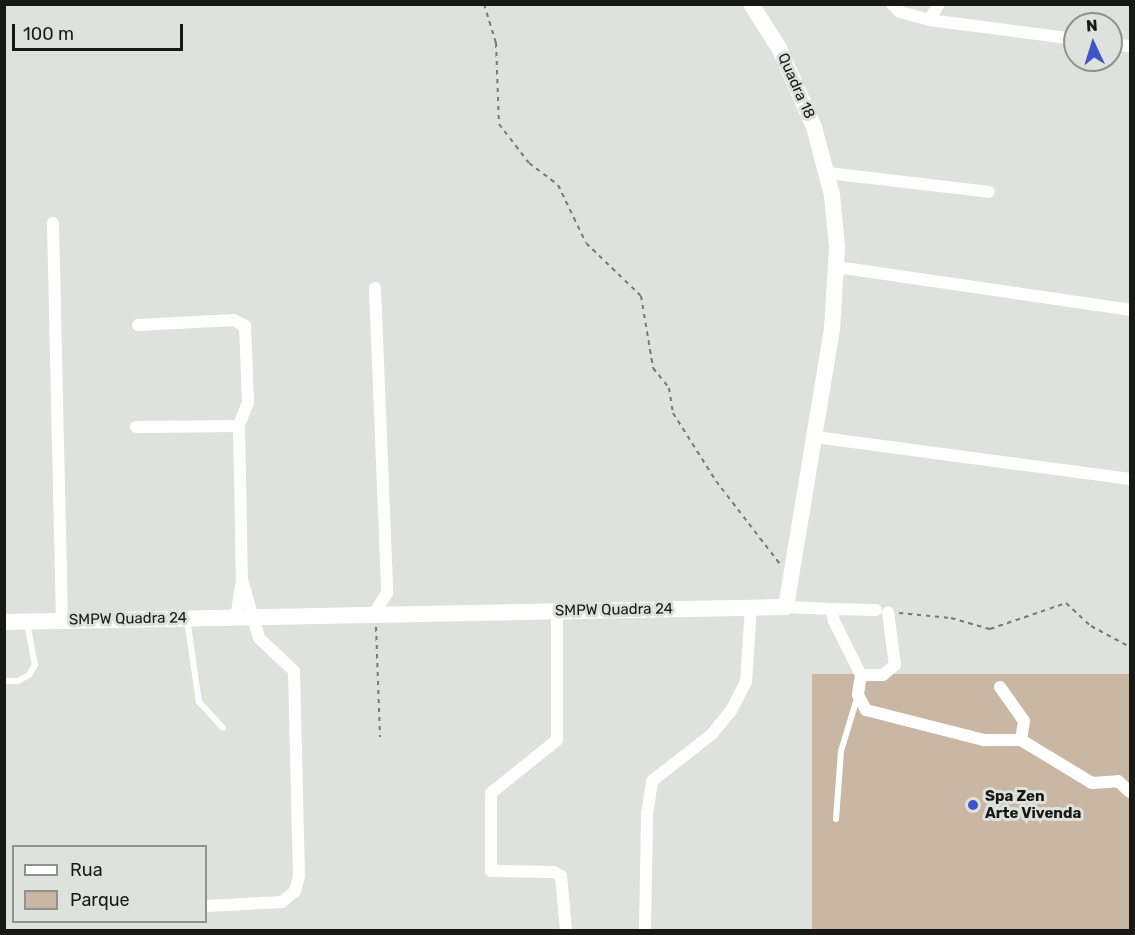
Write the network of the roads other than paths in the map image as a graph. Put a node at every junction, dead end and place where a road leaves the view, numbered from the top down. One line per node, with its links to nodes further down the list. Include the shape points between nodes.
1 (750, 4): 6 (street, Quadra 18, via 779,48 805,102)
2 (892, 4): 4 (street, via 910,16)
3 (939, 4): 4 (street)
4 (929, 20): 5 (street)
5 (1063, 37)
6 (828, 173): 7 (street); 9 (street)
7 (989, 192)
8 (53, 223): 29 (street)
9 (837, 267): 11 (street); 15 (street, via 832,329)
10 (375, 288): 18 (street)
11 (1131, 310)
12 (138, 325): 13 (street, via 243,323 248,402)
13 (239, 426): 14 (street); 17 (street)
14 (136, 427)
15 (814, 437): 16 (street); 19 (street)
16 (1131, 479)
17 (242, 580): 25 (street); 27 (street)
18 (387, 593): 22 (street); 24 (street)
19 (786, 607): 20 (street, SMPW Quadra 24); 21 (street)
20 (751, 608): 23 (street, SMPW Quadra 24); 41 (street, via 746,681 732,709 712,734 652,781 647,814)
21 (831, 609): 31 (street); 31 (street, via 882,611 895,665 883,675)
22 (401, 611): 23 (street, SMPW Quadra 24); 24 (street, SMPW Quadra 24)
23 (558, 611): 40 (street, via 557,740 491,793 492,871 554,872 561,876)
24 (375, 612): 25 (street, SMPW Quadra 24)
25 (253, 617): 27 (street, SMPW Quadra 24); 39 (street, via 259,638 294,671 299,876 295,891 282,902)
26 (187, 618): 27 (street, SMPW Quadra 24); 29 (street, SMPW Quadra 24); 35 (lane, via 199,702)
27 (236, 618)
28 (27, 621): 29 (street, SMPW Quadra 24); 30 (street, SMPW Quadra 24); 32 (lane, via 35,665 29,675 18,681)
29 (62, 621)
30 (4, 622)
31 (861, 675): 34 (street)
32 (4, 681)
33 (1000, 687): 36 (street, via 1024,721)
34 (858, 695): 36 (street, via 866,710 890,719 984,740); 38 (lane, via 841,751)
35 (224, 728)
36 (1021, 740): 37 (street, via 1092,783 1118,781)
37 (1130, 792)
38 (836, 819)
39 (207, 906)
40 (566, 930)
41 (645, 930)

